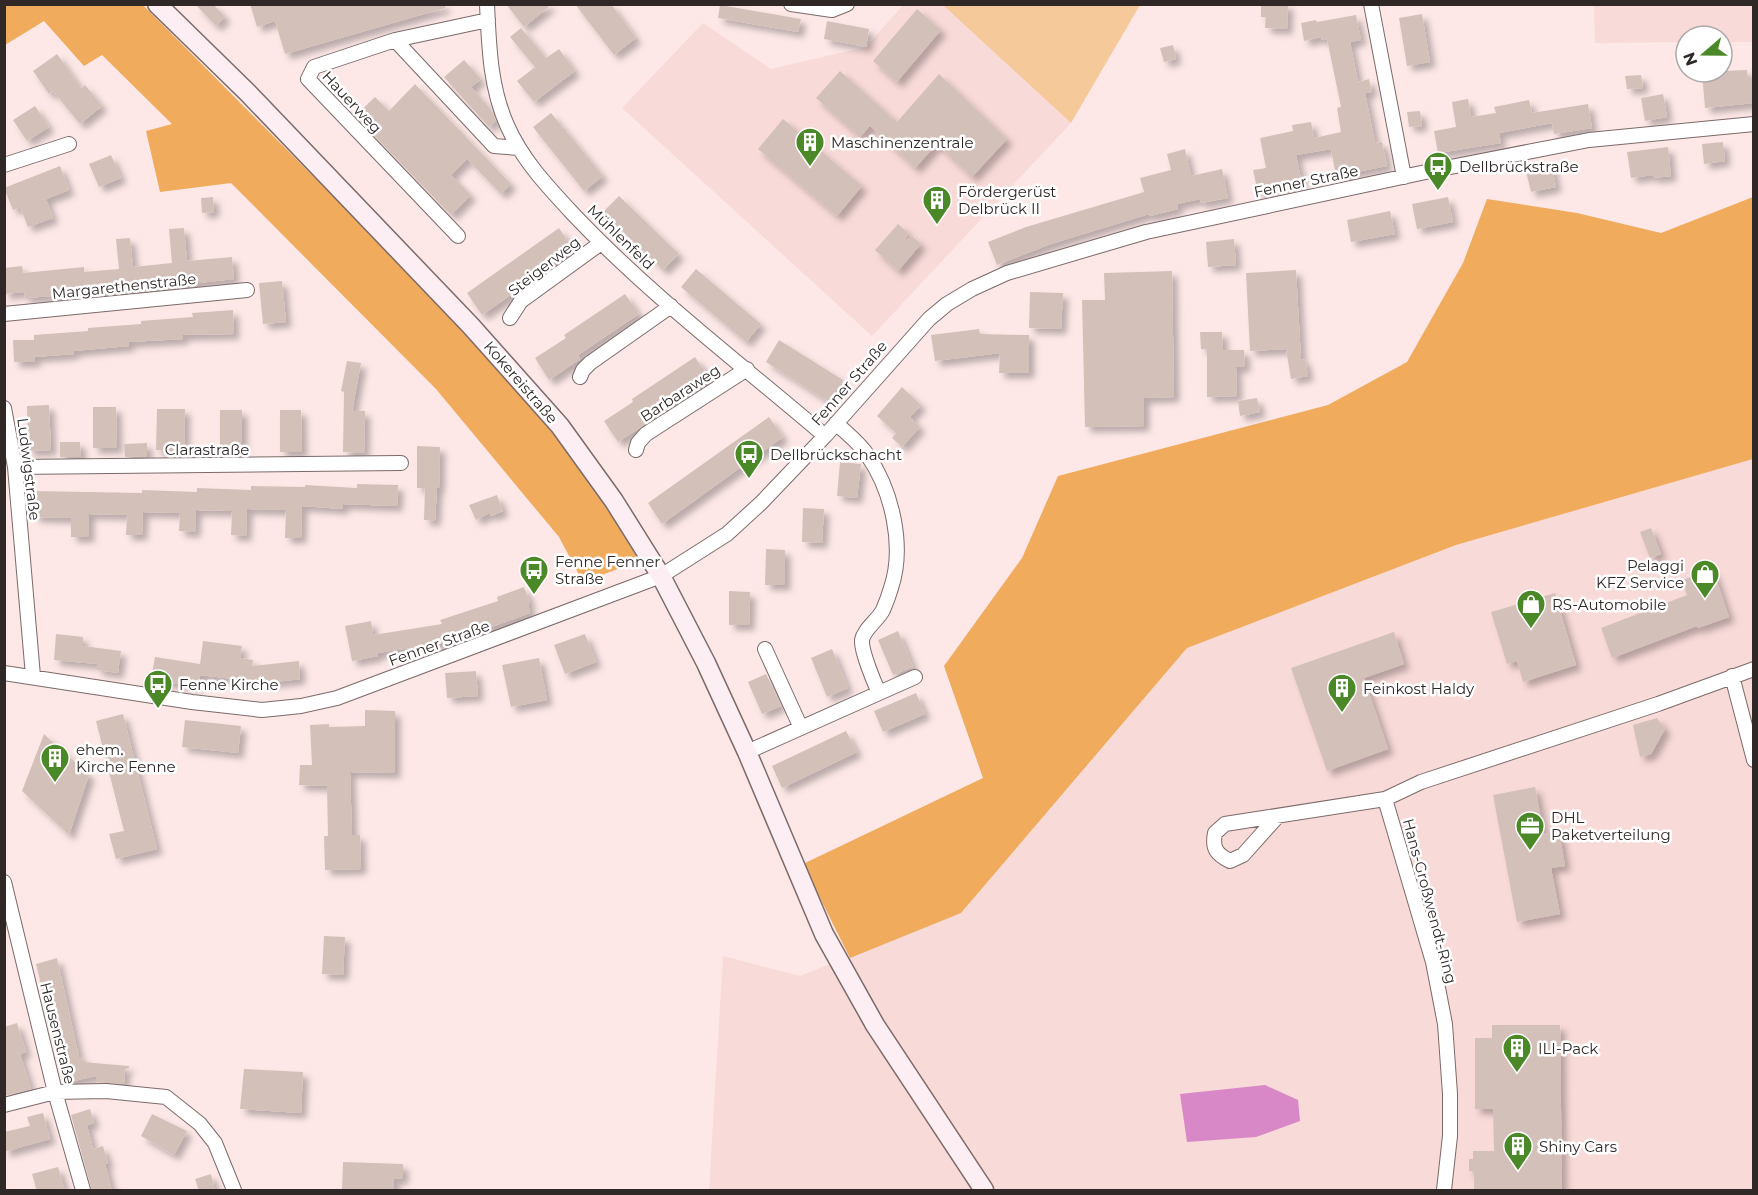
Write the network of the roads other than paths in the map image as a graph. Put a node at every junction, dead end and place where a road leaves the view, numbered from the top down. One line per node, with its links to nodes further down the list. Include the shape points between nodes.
1 (157, 4): 27 (main road, Kokereistraße, via 256,101 494,351 560,426)
2 (487, 4): 6 (street, Mühlenfeld)
3 (791, 4): 4 (street, via 832,10)
4 (847, 4)
5 (1371, 4): 12 (street)
6 (488, 20): 7 (street, Hauerweg); 10 (street, Mühlenfeld, via 496,93)
7 (395, 40): 10 (street, via 494,146); 13 (street, Hauerweg, via 314,66 308,79)
8 (1754, 124): 12 (street, Fenner Straße, via 1589,140)
9 (69, 144): 11 (street)
10 (519, 148): 14 (street, Mühlenfeld, via 544,183)
11 (4, 165)
12 (1404, 177): 22 (street, Fenner Straße, via 1146,232 988,281 929,319)
13 (458, 236)
14 (601, 243): 16 (street, Mühlenfeld); 18 (street, Steigerweg, via 521,301)
15 (247, 290): 17 (street, Margarethenstraße)
16 (672, 306): 19 (street, Mühlenfeld); 20 (street, via 590,363)
17 (4, 314)
18 (510, 318)
19 (747, 369): 23 (street, Mühlenfeld); 24 (street, Barbaraweg, via 646,434)
20 (580, 377)
21 (4, 408): 26 (street, Ludwigstraße)
22 (836, 423): 23 (street, Fenner Straße); 34 (street, via 867,453 892,507 897,548 892,586 883,610 862,641)
23 (825, 436): 27 (street, Fenner Straße, via 728,534)
24 (636, 450)
25 (400, 463): 26 (street, Clarastraße)
26 (15, 467): 31 (street, Ludwigstraße)
27 (661, 576): 31 (street, Fenner Straße, via 337,698 301,706 262,710); 45 (main road, Kokereistraße, via 706,663 824,934 875,1025)
28 (765, 649): 35 (street)
29 (1754, 669): 32 (street)
30 (4, 673): 31 (street, Fenner Straße)
31 (33, 676)
32 (1732, 676): 37 (street); 38 (street, via 1421,782)
33 (915, 677): 34 (street)
34 (879, 693): 35 (street)
35 (801, 728): 36 (street)
36 (756, 748)
37 (1754, 760)
38 (1385, 799): 39 (street); 46 (street, Hans-Großwendt-Ring, via 1433,962 1445,1024 1450,1136)
39 (1277, 816)
40 (4, 882): 41 (street, Hausenstraße)
41 (55, 1092): 42 (street); 43 (street, Hausenstraße); 44 (street, via 106,1091 166,1097 200,1124 215,1143)
42 (4, 1105)
43 (83, 1191)
44 (234, 1191)
45 (984, 1191)
46 (1444, 1191)

